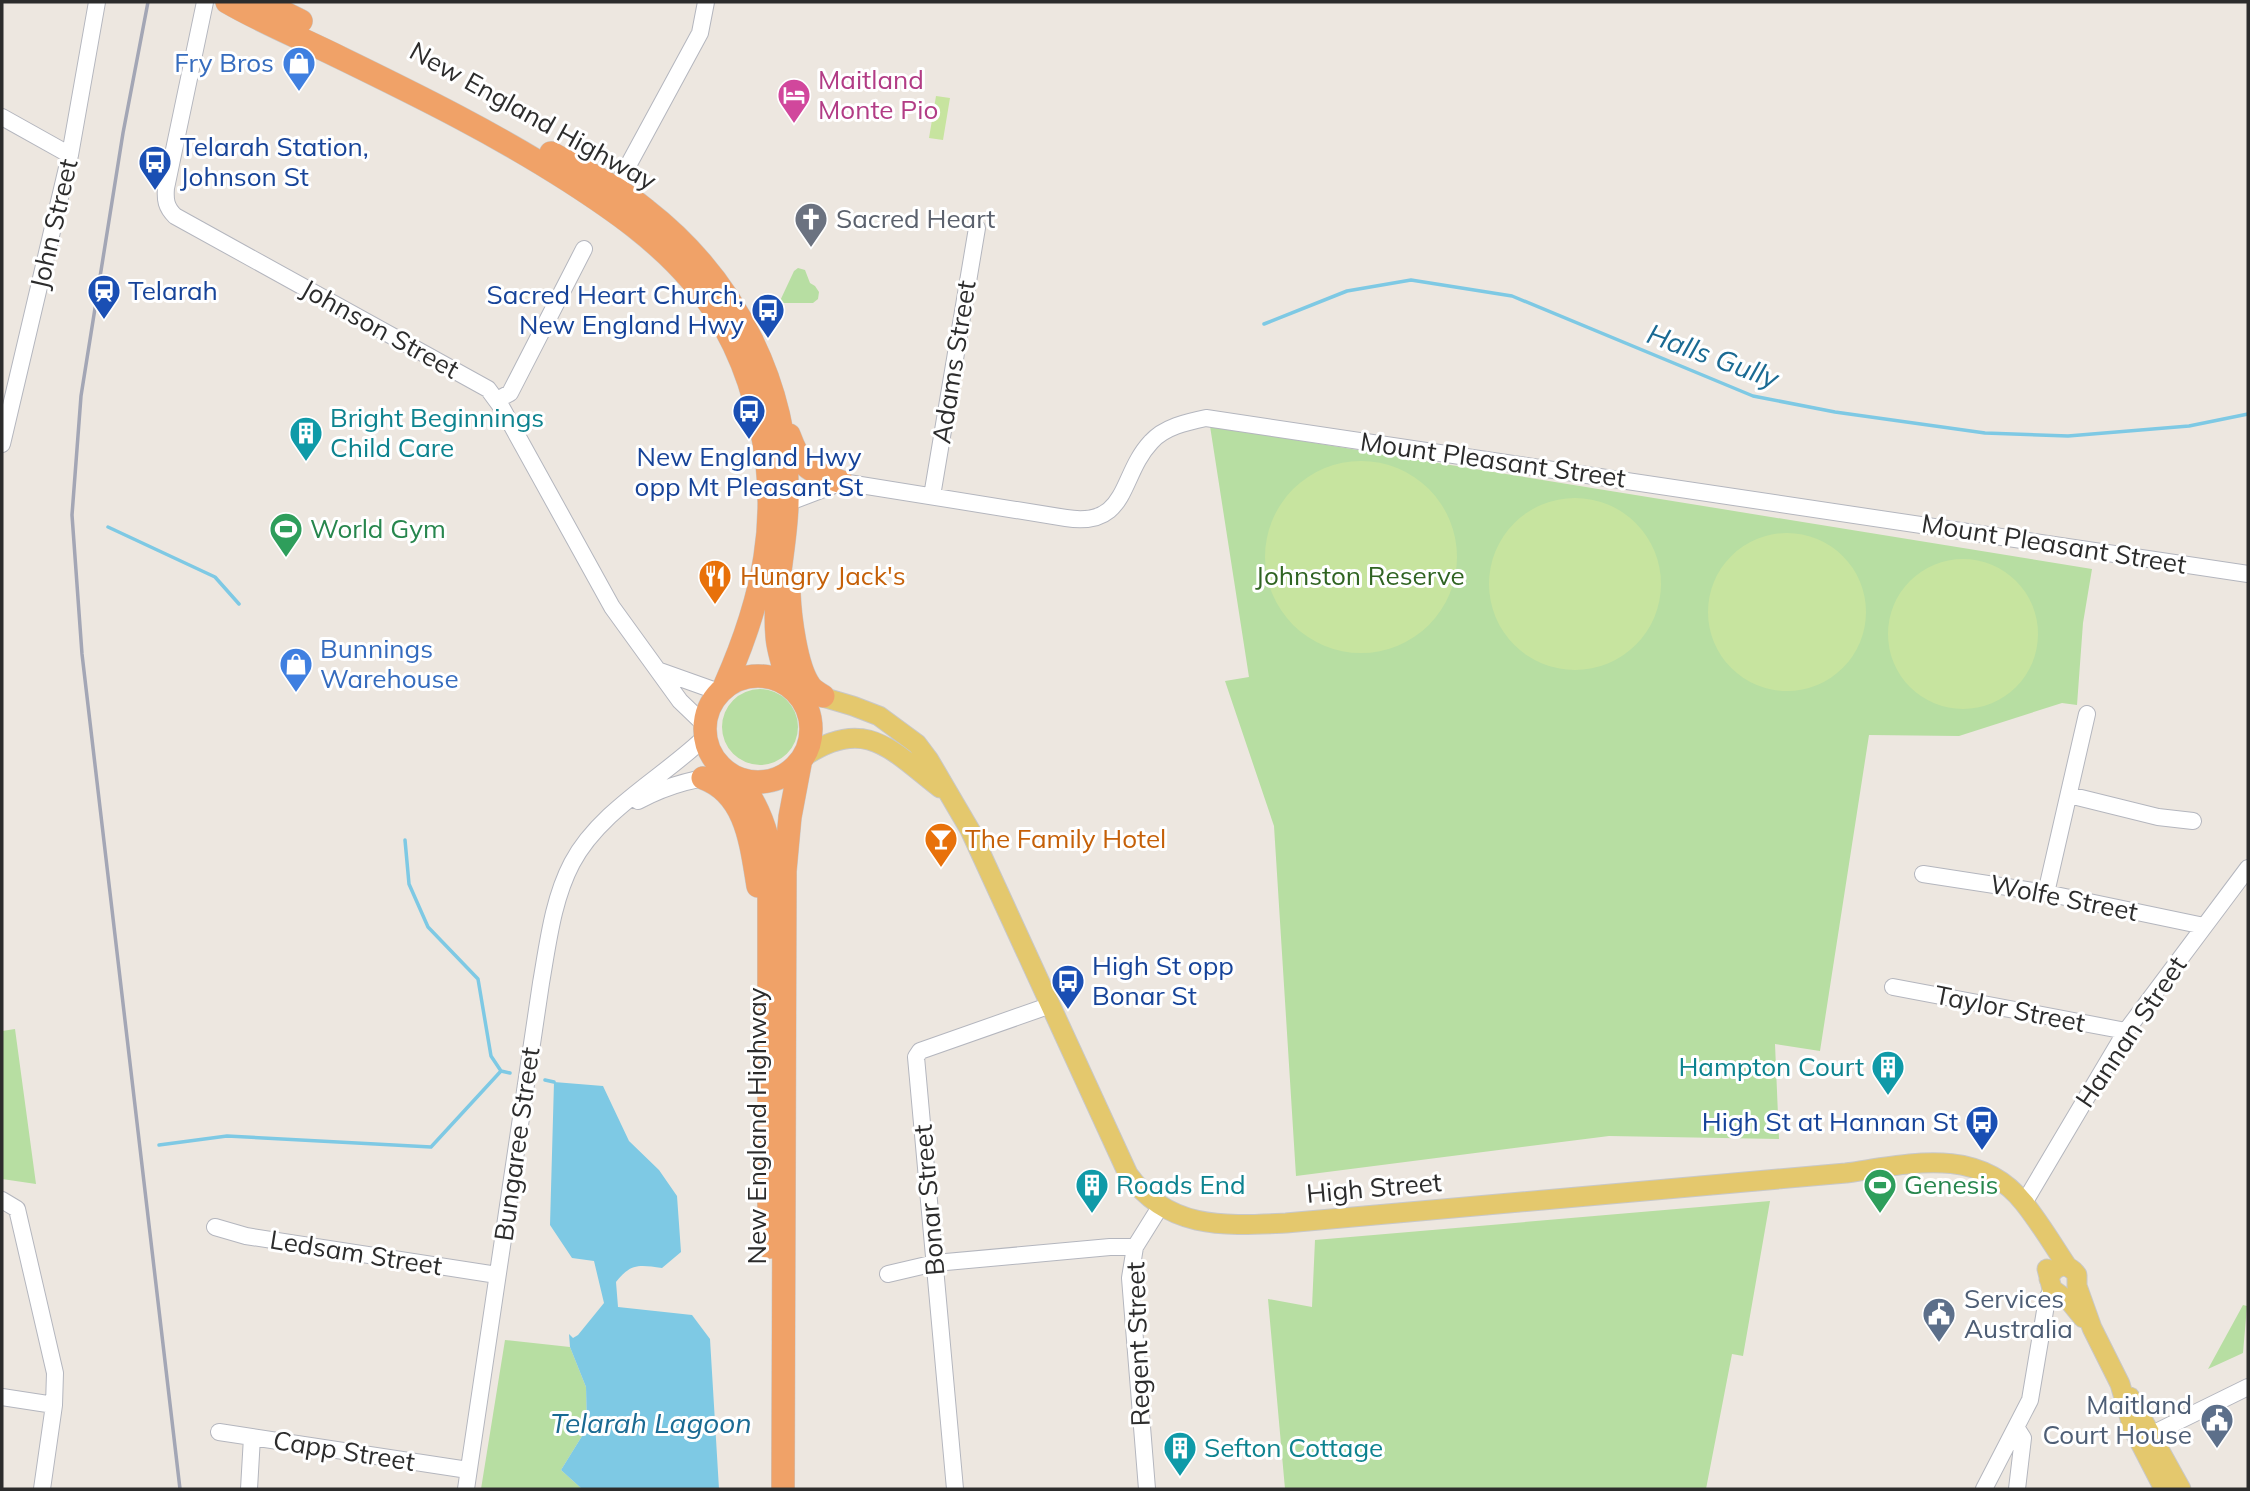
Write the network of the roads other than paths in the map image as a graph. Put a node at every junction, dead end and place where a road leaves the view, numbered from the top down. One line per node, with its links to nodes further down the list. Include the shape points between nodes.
1 (97, 2): 7 (street, John Street)
2 (205, 2): 11 (street, Johnson Street, via 166,188 170,211 480,384)
3 (227, 2): 8 (highway, New England Highway)
4 (263, 2): 8 (highway, New England Highway, via 534,143)
5 (706, 2): 8 (street, via 700,33)
6 (2, 117): 7 (street)
7 (70, 155): 13 (street, John Street)
8 (611, 197): 12 (highway, New England Highway, via 644,208 695,253 722,286 754,342); 21 (highway, New England Highway, via 705,297 733,345 756,404 770,485 769,539 746,635)
9 (977, 228): 15 (street, Adams Street)
10 (584, 249): 11 (street, via 510,393)
11 (497, 400): 19 (street, Johnson Street, via 612,607)
12 (776, 403): 14 (highway, via 798,460 811,471); 16 (highway, New England Highway)
13 (2, 444)
14 (842, 482): 15 (street, Mount Pleasant Street); 16 (street)
15 (932, 496): 18 (street, Mount Pleasant Street, via 1088,520 1110,511 1120,499 1152,440 1206,418)
16 (788, 503): 17 (highway, New England Highway)
17 (784, 534): 20 (highway, New England Highway, via 777,630 779,653); 22 (highway, via 789,604 801,666 811,689)
18 (2248, 573)
19 (660, 671): 21 (street); 24 (street, Johnson Street)
20 (793, 688): 21 (highway, via 768,677 747,676); 22 (main road, High Street); 25 (highway, via 810,712 811,735)
21 (722, 689): 24 (highway, via 709,708)
22 (823, 696): 28 (main road, High Street, via 879,716 900,729 929,760)
23 (2087, 715): 29 (street)
24 (705, 731): 26 (highway, via 715,760); 30 (street, Bungaree Street, via 686,756)
25 (802, 760): 26 (highway, via 778,779 765,782); 28 (main road, High Street, via 825,743 861,738 895,753); 62 (highway, New England Highway, via 785,871)
26 (735, 777): 27 (street, Bungaree Street); 36 (highway, New England Highway, via 765,823)
27 (703, 778): 30 (street, Bungaree Street, via 669,786); 36 (highway, via 733,797 747,832)
28 (946, 793): 38 (main road, High Street, via 970,831)
29 (2068, 795): 31 (street); 34 (street)
30 (612, 815): 48 (street, Bungaree Street, via 573,862 554,915)
31 (2193, 821)
32 (2248, 869): 35 (street, Hannan Street)
33 (1923, 874): 34 (street, Wolfe Street)
34 (2046, 893): 35 (street, Wolfe Street)
35 (2204, 926): 39 (street, Hannan Street)
36 (770, 972): 61 (highway, New England Highway)
37 (1893, 986): 39 (street, Taylor Street)
38 (1051, 1005): 42 (main road, High Street, via 1128,1174); 46 (street, Bonar Street, via 920,1051 916,1057)
39 (2126, 1031): 41 (street, Hannan Street)
40 (2, 1200): 52 (street, via 17,1209 55,1373)
41 (2024, 1203): 42 (main road, High Street, via 1992,1176 1971,1167 1928,1162 1286,1223 1197,1220); 43 (main road, High Street)
42 (1160, 1207): 45 (street, Regent Street)
43 (2038, 1223): 49 (main road, High Street); 49 (main road, High Street, via 2077,1275)
44 (215, 1227): 48 (street, Ledsam Street, via 247,1236)
45 (1135, 1247): 46 (street); 64 (street, Regent Street, via 1130,1278)
46 (935, 1263): 47 (street); 63 (street, Bonar Street)
47 (888, 1274)
48 (498, 1275): 57 (street, Bungaree Street)
49 (2060, 1287): 53 (street, via 2047,1299 2030,1400); 56 (main road, via 2092,1328)
50 (2248, 1387): 56 (street)
51 (2, 1397): 52 (street)
52 (54, 1405): 58 (street)
53 (2015, 1427): 65 (street); 66 (street, via 2023,1438)
54 (219, 1432): 55 (street, Capp Street)
55 (252, 1437): 57 (street, Capp Street); 59 (street)
56 (2146, 1437): 67 (main road); 68 (main road)
57 (468, 1470): 60 (street, Bungaree Street)
58 (42, 1489)
59 (248, 1489)
60 (466, 1489)
61 (768, 1489)
62 (783, 1489)
63 (955, 1489)
64 (1147, 1489)
65 (1984, 1489)
66 (2017, 1489)
67 (2165, 1489)
68 (2181, 1489)

